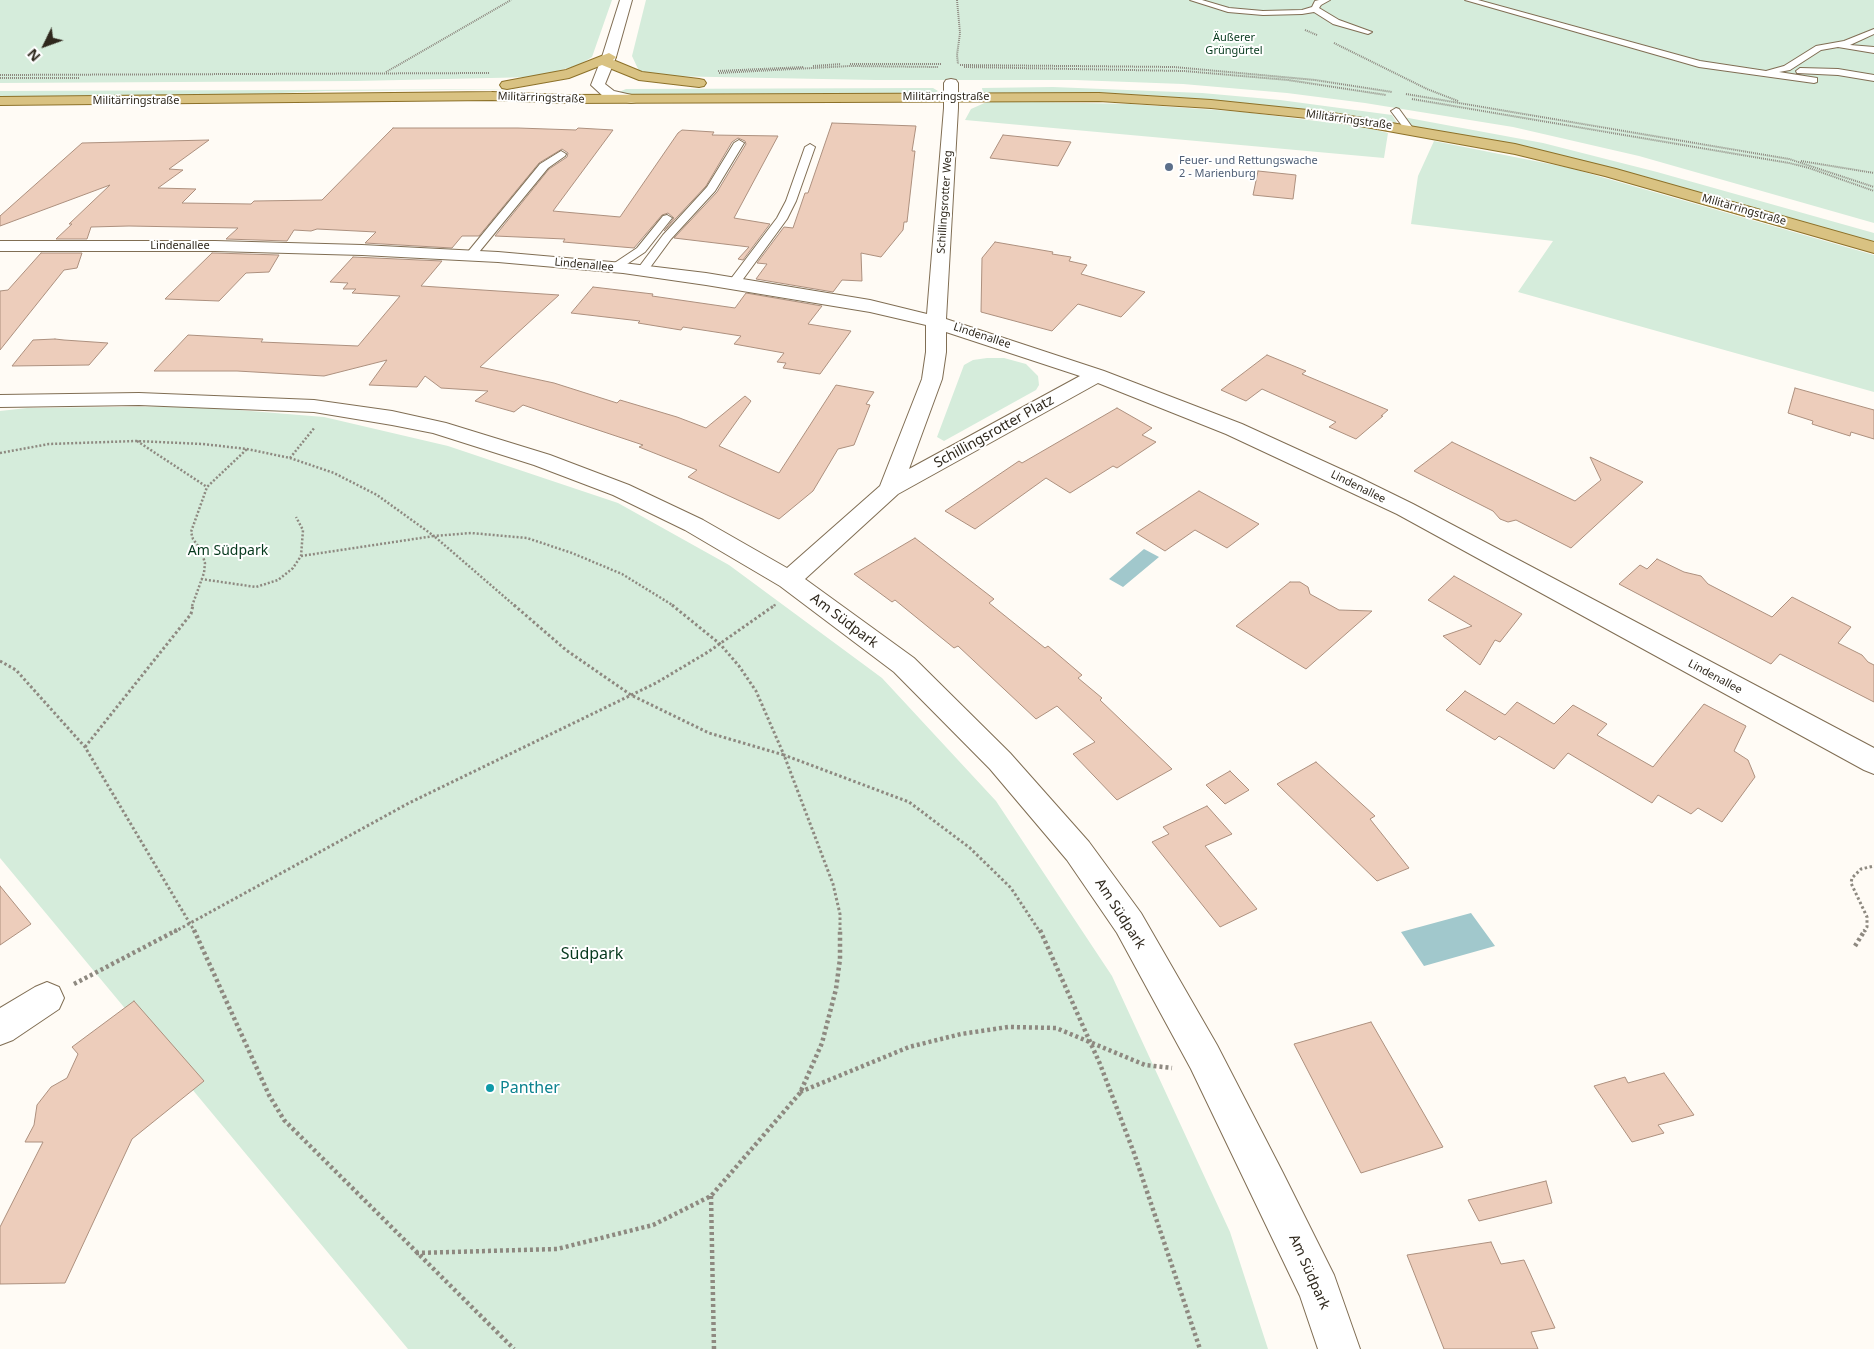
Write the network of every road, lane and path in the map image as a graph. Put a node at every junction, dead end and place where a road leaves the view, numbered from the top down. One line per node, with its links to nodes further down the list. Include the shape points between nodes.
1 (510, 0): 22 (path)
2 (626, 0): 17 (street)
3 (957, 0): 20 (path)
4 (1194, 0): 8 (lane, via 1228,10 1263,13)
5 (1326, 0): 8 (lane, via 1318,3)
6 (1469, 0): 9 (lane)
7 (1522, 3): 9 (lane, via 1517,7)
8 (1315, 9): 12 (lane, via 1336,22)
9 (1520, 14): 24 (lane, via 1699,64)
10 (1297, 28): 13 (path)
11 (1874, 31): 15 (lane)
12 (1368, 32)
13 (1323, 38)
14 (1331, 41): 41 (path)
15 (1836, 45): 16 (lane); 21 (lane, via 1810,52 1787,68)
16 (1874, 50)
17 (608, 60): 28 (main road, via 639,76); 30 (street); 36 (main road, via 569,74)
18 (968, 65): 37 (path, via 976,68 1184,71 1288,80)
19 (940, 67): 28 (path, via 850,66)
20 (959, 67)
21 (1775, 71): 24 (lane); 27 (lane, via 1831,72)
22 (383, 73): 23 (path); 25 (path); 26 (path)
23 (493, 73)
24 (1761, 73): 29 (lane)
25 (0, 75)
26 (378, 76)
27 (1874, 78)
28 (707, 80): 30 (main road, Militärringstraße)
29 (1814, 80)
30 (598, 85): 36 (main road, Militärringstraße, via 571,92); 38 (street, via 609,94)
31 (0, 87): 36 (main road, Militärringstraße)
32 (948, 88): 33 (main road, Militärringstraße, via 973,83); 38 (main road, Militärringstraße); 44 (main road, Militärringstraße, via 1275,110); 58 (street, Schillingsrotter Weg)
33 (1182, 88)
34 (1201, 89): 35 (main road)
35 (1218, 90)
36 (498, 91): 38 (main road, Militärringstraße, via 565,99); 40 (main road, Militärringstraße)
37 (1390, 96)
38 (631, 99)
39 (1409, 99): 41 (path)
40 (0, 101)
41 (1474, 110): 48 (path)
42 (1391, 111): 43 (main road, Militärringstraße); 44 (lane)
43 (1447, 120)
44 (1409, 129): 53 (main road, Militärringstraße, via 1515,149 1610,172)
45 (739, 143): 56 (lane, via 711,189 667,237)
46 (810, 146): 57 (lane, via 782,219)
47 (561, 154): 54 (lane, via 544,166)
48 (1789, 163): 49 (path, via 1789,159); 50 (path)
49 (1874, 172)
50 (1874, 190)
51 (667, 218): 55 (lane, via 641,250)
52 (0, 246): 54 (street, Lindenallee, via 214,246)
53 (1874, 248)
54 (471, 255): 55 (street, Lindenallee)
55 (614, 268): 56 (street, Lindenallee)
56 (642, 271): 57 (street, Lindenallee)
57 (734, 284): 58 (street, Lindenallee, via 870,306)
58 (936, 322): 59 (street, Lindenallee); 67 (street, Schillingsrotter Platz, via 932,379)
59 (1098, 375): 67 (street, Schillingsrotter Platz); 78 (street, Lindenallee, via 1234,429 1405,509)
60 (0, 401): 61 (street, Am Südpark, via 211,401)
61 (332, 408): 65 (path); 72 (street, Am Südpark, via 438,428 577,473 694,525)
62 (136, 441): 63 (path); 64 (path, via 49,444); 66 (path)
63 (247, 449): 65 (path); 66 (path)
64 (0, 453)
65 (290, 458): 69 (path, via 334,473 377,495)
66 (207, 487): 71 (path, via 191,532 205,563)
67 (890, 489): 72 (street, Schillingsrotter Platz)
68 (296, 517): 70 (path, via 304,530)
69 (434, 536): 70 (path); 73 (path, via 499,534 526,538 572,553 644,587 680,610); 75 (path, via 566,650)
70 (301, 556): 71 (path, via 284,576 264,586 248,587)
71 (201, 579): 76 (path, via 191,614)
72 (789, 580): 73 (path, via 773,608); 85 (street, Am Südpark, via 904,665 1000,761 1078,852 1129,922)
73 (720, 644): 75 (path); 77 (path, via 756,691)
74 (0, 660): 76 (path, via 16,670)
75 (632, 695): 77 (path, via 709,733); 80 (path, via 409,804)
76 (85, 747): 80 (path)
77 (784, 756): 84 (path, via 909,802 970,848 1011,888 1044,937); 86 (path, via 840,914 836,989 822,1043)
78 (1874, 762)
79 (1874, 866): 81 (path, via 1861,869 1850,883 1867,917 1867,927)
80 (191, 923): 82 (path); 88 (path, via 269,1096 284,1120)
81 (1855, 946)
82 (47, 998): 83 (street)
83 (0, 1028)
84 (1090, 1041): 85 (path, via 1152,1067 1174,1068); 86 (path, via 1056,1028 985,1029 909,1047); 91 (path, via 1134,1153)
85 (1204, 1057): 92 (street, Am Südpark, via 1319,1290)
86 (800, 1092): 87 (path)
87 (711, 1196): 88 (path, via 653,1225 557,1249); 90 (path)
88 (416, 1253): 89 (path)
89 (514, 1349)
90 (714, 1349)
91 (1200, 1349)
92 (1339, 1349)

